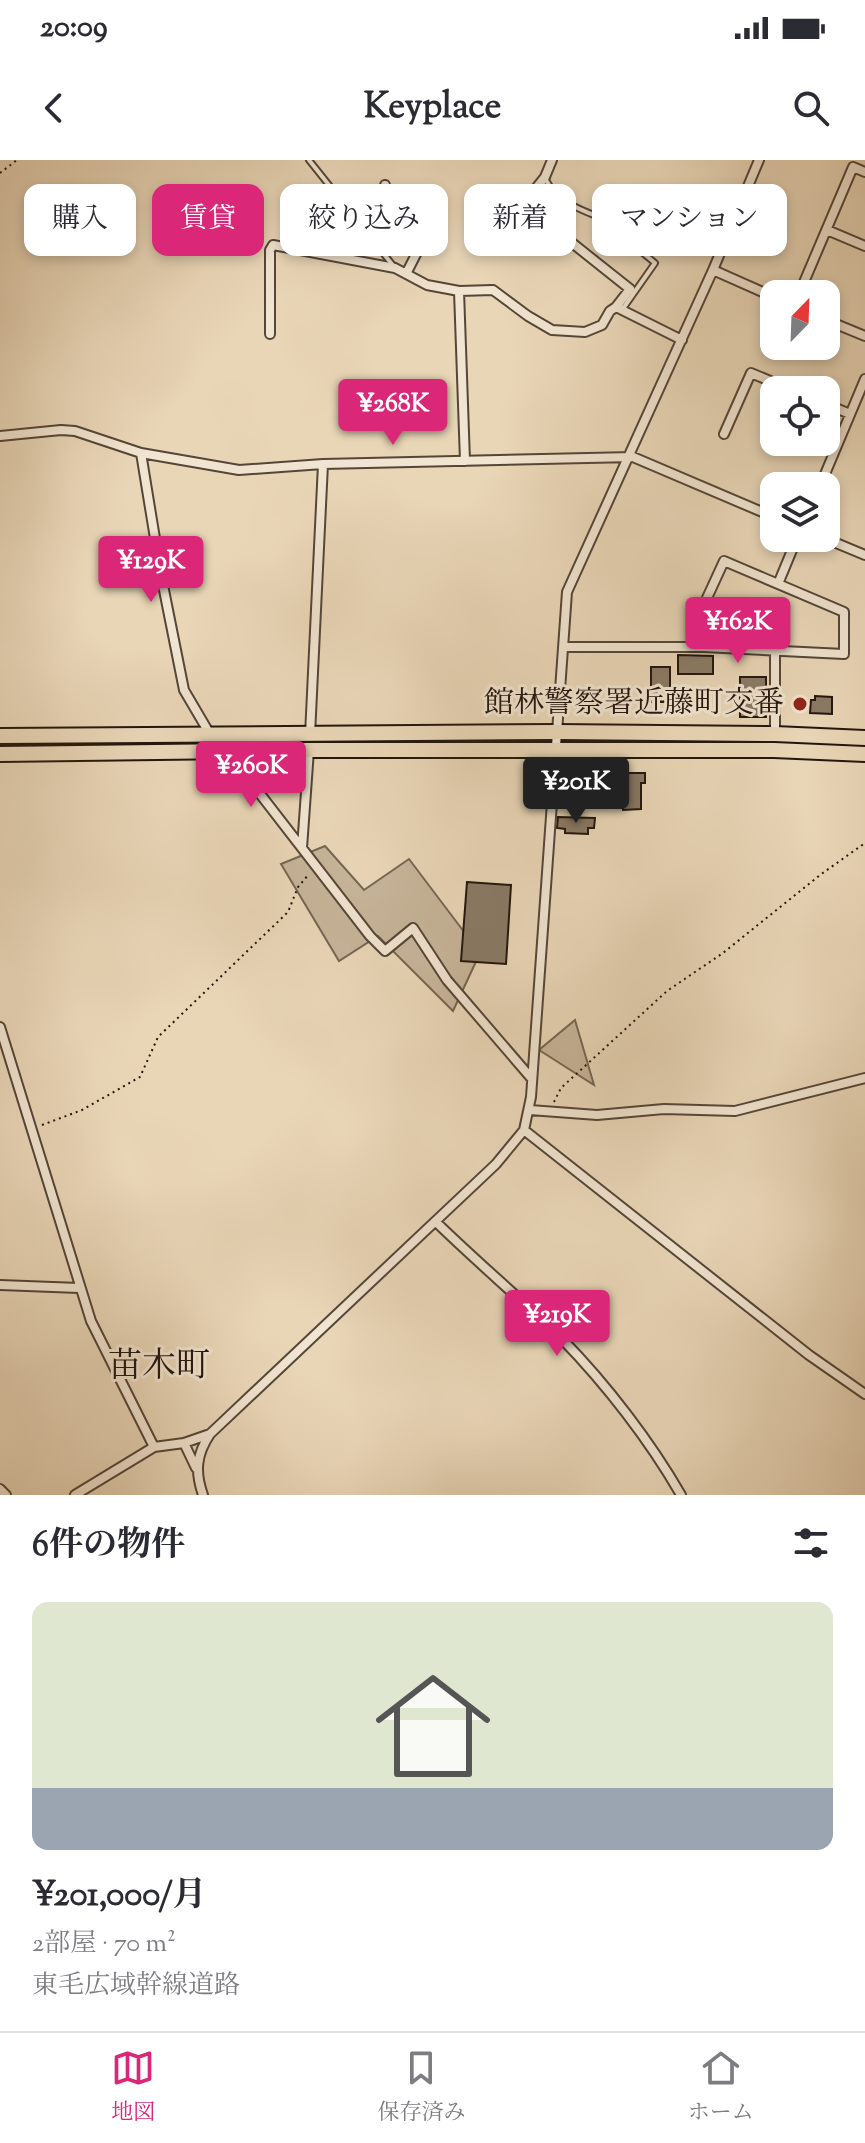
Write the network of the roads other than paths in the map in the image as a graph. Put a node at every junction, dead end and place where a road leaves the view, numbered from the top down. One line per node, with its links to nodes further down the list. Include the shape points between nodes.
1 (309, 160): 6 (lane)
2 (552, 160): 5 (street)
3 (759, 160): 7 (street)
4 (865, 172): 8 (street, via 853,167)
5 (545, 177): 19 (street, via 529,197 532,211 630,289); 19 (lane, via 551,189 582,212 632,233 637,248 655,263)
6 (328, 184)
7 (749, 184)
8 (827, 230): 9 (street); 16 (street)
9 (865, 246)
10 (386, 256): 13 (lane)
11 (415, 256): 15 (street)
12 (719, 256): 14 (street)
13 (395, 268): 15 (street); 21 (street, via 273,245)
14 (713, 270): 18 (street); 23 (street)
15 (406, 274): 17 (street, via 427,285)
16 (805, 280)
17 (459, 291): 19 (street, via 493,290 552,330 585,332); 32 (street)
18 (760, 291)
19 (619, 309): 23 (street)
20 (840, 326): 22 (street)
21 (270, 334)
22 (865, 336)
23 (682, 340): 31 (street)
24 (760, 377): 28 (street, via 751,373)
25 (865, 379): 27 (street)
26 (840, 410): 27 (street)
27 (850, 414): 34 (street)
28 (724, 434)
29 (0, 436): 30 (street, via 61,430)
30 (141, 453): 33 (street, via 239,470); 46 (street, via 184,690)
31 (629, 457): 32 (street); 35 (street); 40 (street, via 567,592)
32 (465, 461): 33 (street)
33 (323, 464): 48 (street)
34 (826, 472)
35 (760, 511)
36 (840, 545): 38 (street)
37 (791, 552): 39 (street)
38 (865, 555)
39 (778, 584): 41 (street, via 724,561 701,611); 42 (street, via 844,612 844,654)
40 (564, 647): 41 (street); 43 (street)
41 (703, 647): 42 (street)
42 (775, 651): 44 (street)
43 (558, 732): 44 (highway); 48 (highway); 50 (street)
44 (775, 734): 47 (highway)
45 (0, 736): 46 (highway)
46 (211, 736): 48 (highway)
47 (865, 738)
48 (310, 742): 49 (highway); 50 (highway); 53 (street)
49 (230, 750): 51 (highway); 53 (street)
50 (558, 751): 52 (highway); 56 (street)
51 (0, 754)
52 (865, 754)
53 (301, 849): 56 (street, via 385,951 413,928 447,980)
54 (0, 1027): 61 (street)
55 (865, 1078): 57 (street, via 735,1111 664,1109 597,1115)
56 (533, 1079): 57 (street)
57 (530, 1110): 58 (street)
58 (524, 1130): 59 (street); 62 (street)
59 (436, 1222): 63 (street); 71 (street, via 590,1370 649,1443)
60 (0, 1285): 61 (street)
61 (79, 1288): 65 (street)
62 (865, 1394)
63 (210, 1434): 64 (street); 66 (street)
64 (184, 1443): 65 (street); 66 (street)
65 (154, 1447): 69 (street)
66 (196, 1468): 70 (street)
67 (0, 1489): 68 (street)
68 (6, 1495)
69 (75, 1495)
70 (203, 1495)
71 (681, 1495)

